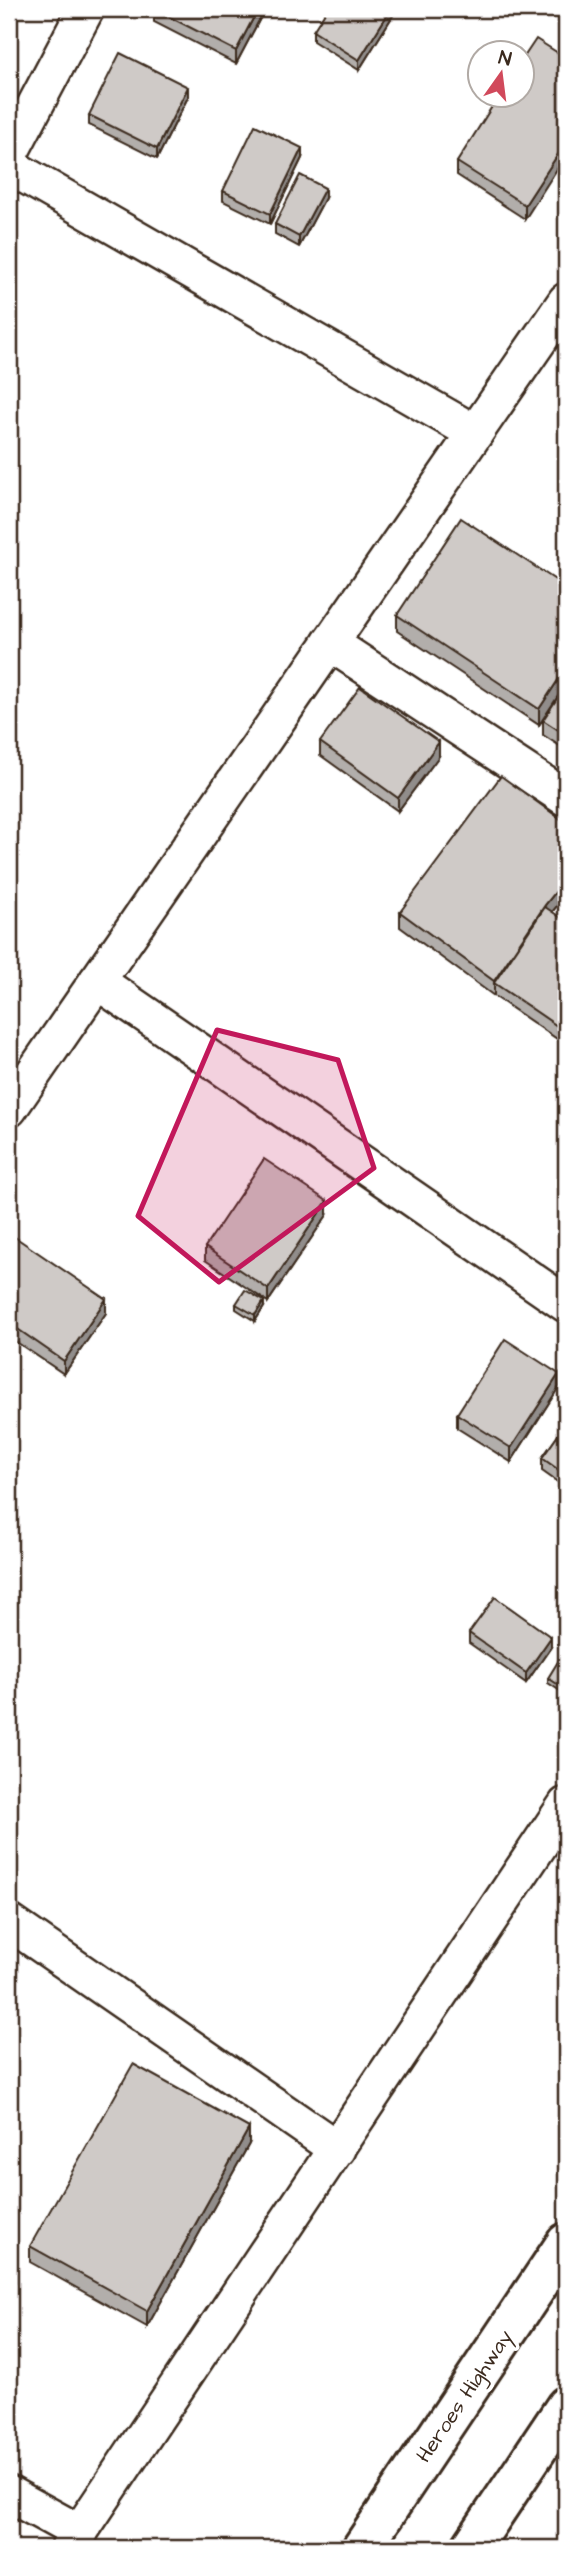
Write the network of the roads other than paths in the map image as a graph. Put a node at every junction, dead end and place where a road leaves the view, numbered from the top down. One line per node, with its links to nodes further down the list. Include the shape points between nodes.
1 (86, 9): 2 (street)
2 (9, 155)
3 (9, 166): 5 (street)
4 (566, 300): 5 (street)
5 (475, 433): 6 (street)
6 (330, 643): 7 (street); 8 (street)
7 (566, 798)
8 (97, 981): 9 (street); 10 (street)
9 (9, 1109)
10 (566, 1304)
11 (566, 1805): 13 (street)
12 (9, 1922): 13 (street)
13 (337, 2149): 17 (street)
14 (566, 2243): 18 (main road, Heroes Highway)
15 (566, 2406): 19 (main road)
16 (9, 2494): 17 (street)
17 (74, 2540)
18 (362, 2548)
19 (471, 2548)

